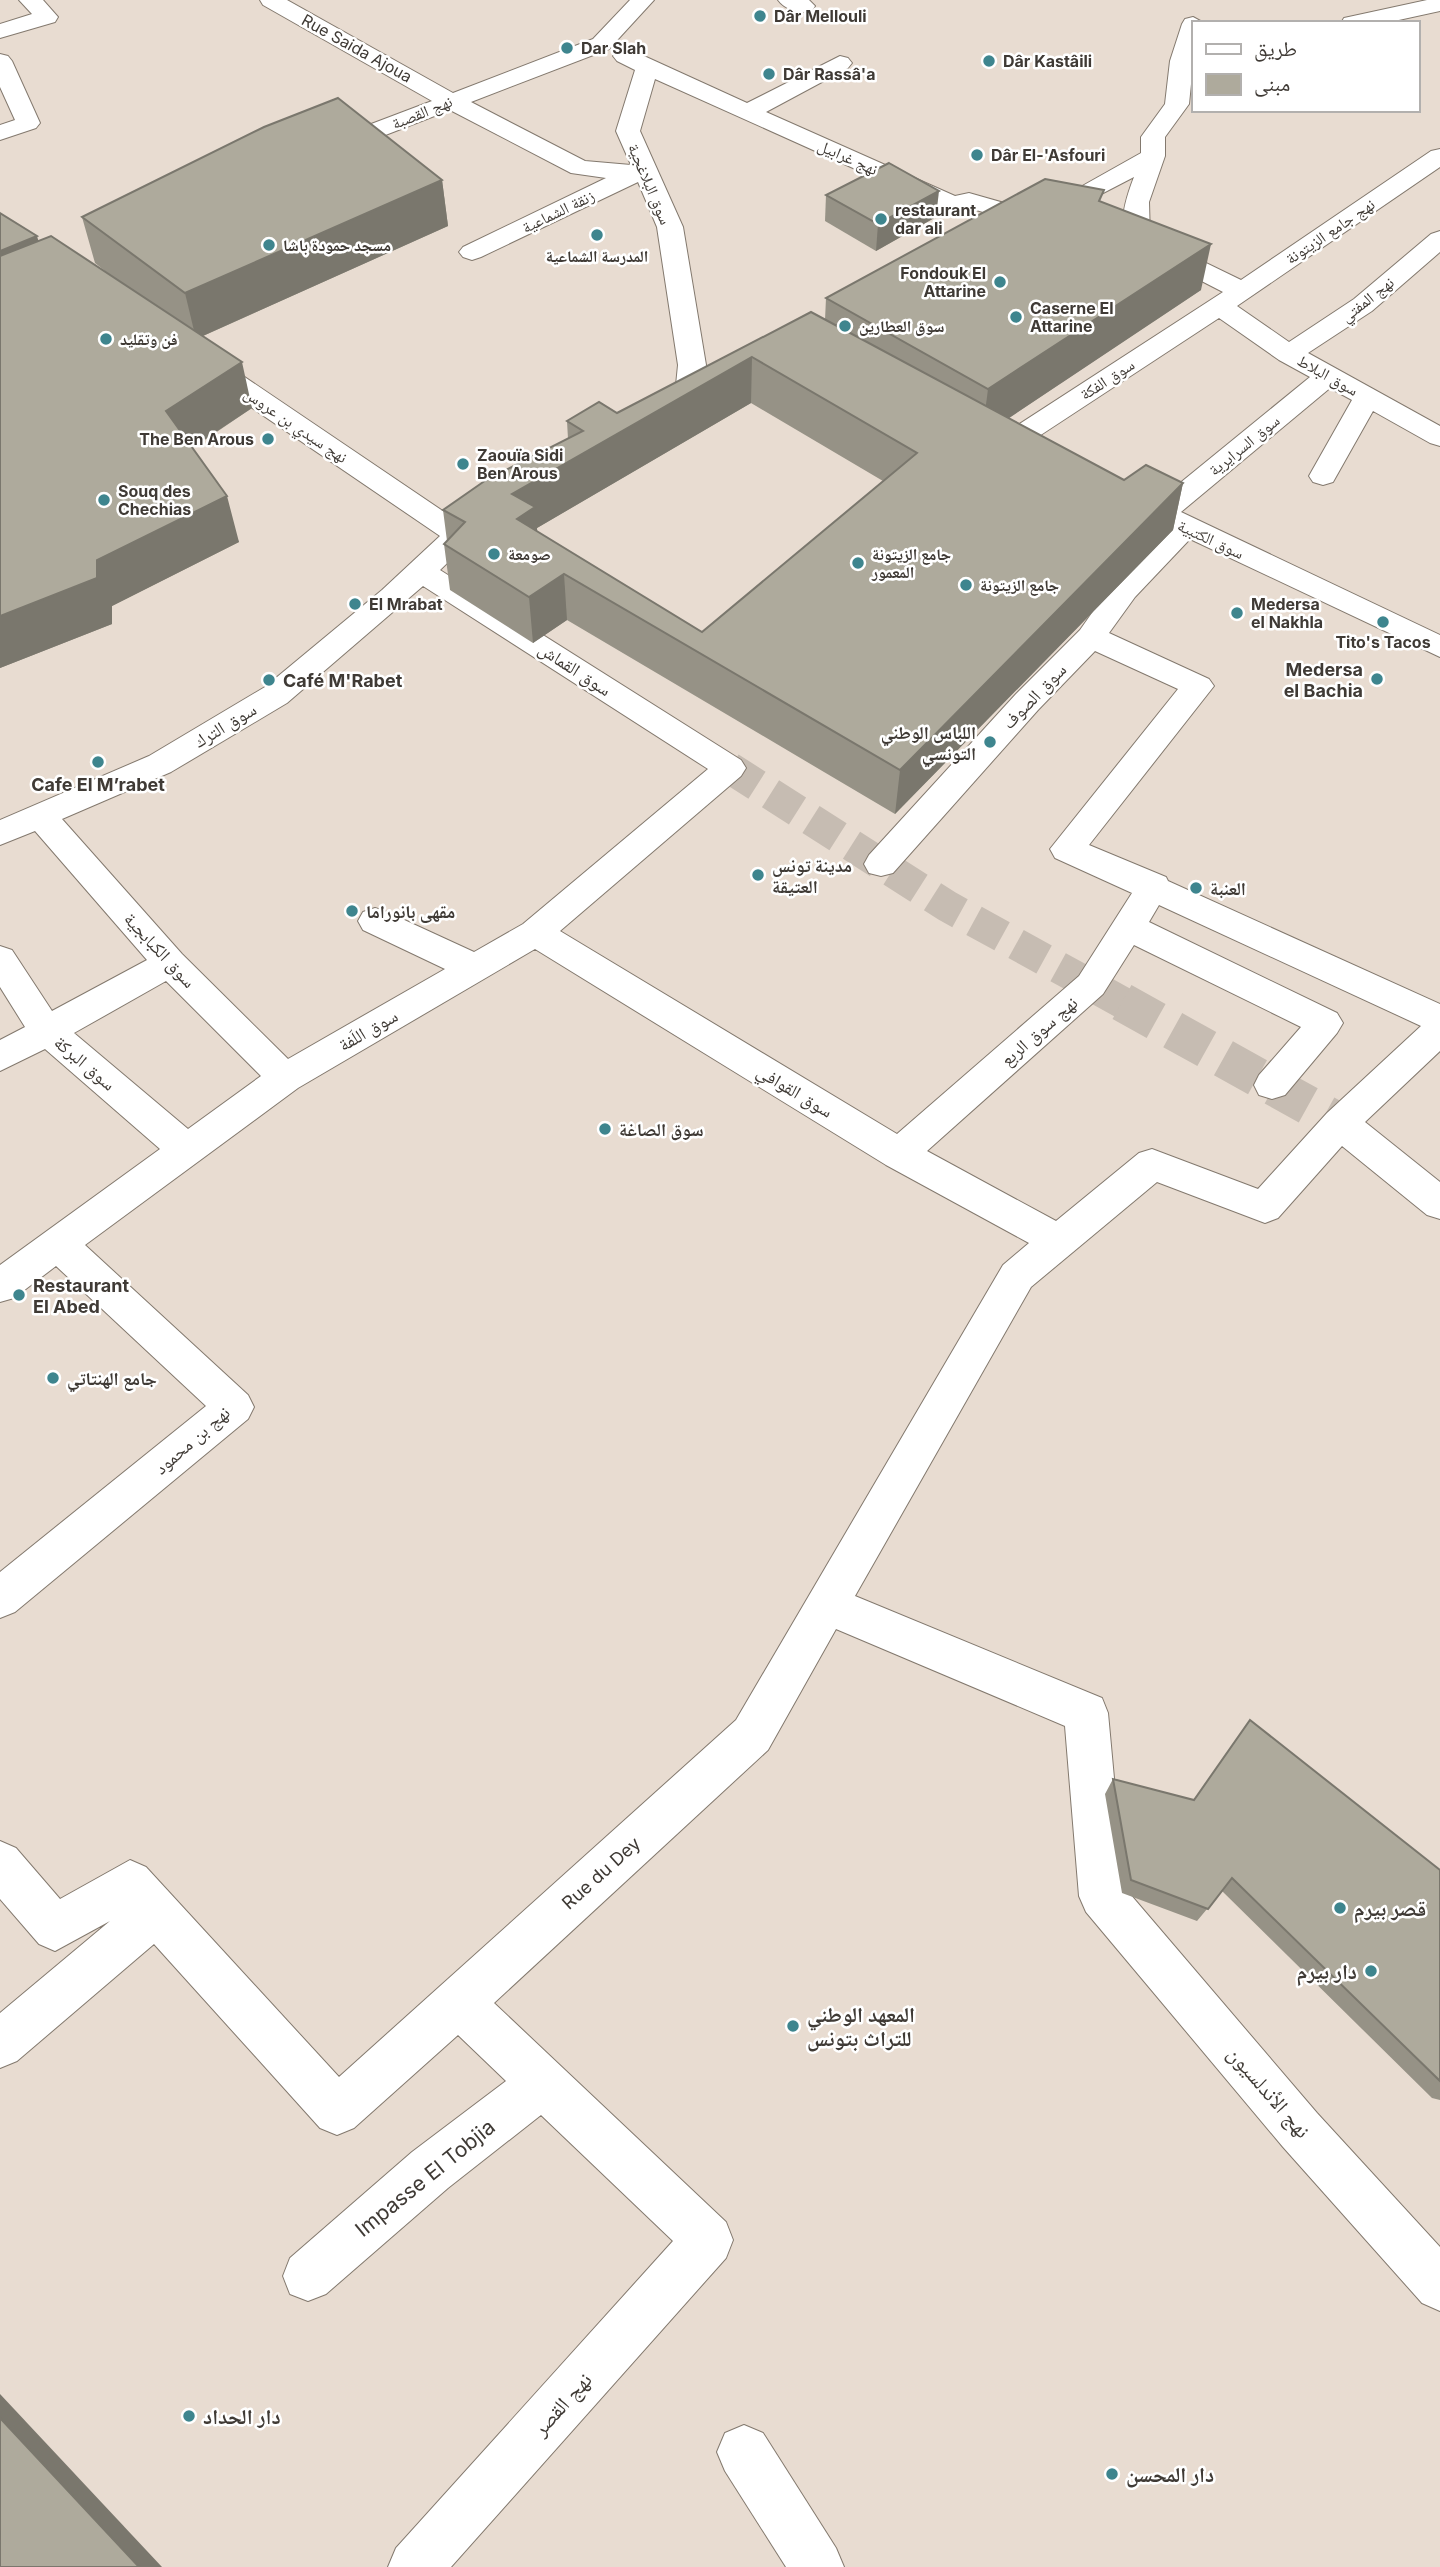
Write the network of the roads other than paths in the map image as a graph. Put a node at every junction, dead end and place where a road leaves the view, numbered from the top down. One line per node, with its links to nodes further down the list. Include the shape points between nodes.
1 (30, 0): 9 (street, via 47,16)
2 (271, 0): 15 (street, Rue Saida Ajoua)
3 (643, 0): 10 (street, نهج القصبة)
4 (1198, 0): 6 (street)
5 (1430, 4): 7 (street)
6 (1193, 21)
7 (1360, 21)
8 (1192, 26): 14 (street, via 1182,61)
9 (0, 32)
10 (601, 44): 13 (street); 15 (street, نهج القصبة)
11 (0, 61): 17 (street, via 28,124)
12 (840, 63): 16 (street)
13 (647, 67): 16 (street, نهج غرابيل); 21 (street, سوق البلاغجية, via 628,131)
14 (1185, 100): 18 (street, via 1153,137)
15 (450, 101): 20 (street, نهج القصبة); 21 (street, Rue Saida Ajoua, via 580,168)
16 (748, 112): 22 (street, نهج غرابيل, via 953,205 969,200)
17 (0, 133)
18 (1153, 156): 22 (street); 25 (street, via 1137,202)
19 (1440, 156): 29 (street, نهج جامع الزيتونة)
20 (309, 157)
21 (639, 171): 28 (street, زنقة الشماعية); 33 (street, سوق البلاغجية, via 670,227 692,365 678,402)
22 (1036, 220): 23 (street, نهج غرابيل); 26 (street)
23 (1074, 227)
24 (1112, 234): 25 (street)
25 (1138, 239): 29 (street)
26 (1000, 240)
27 (1439, 242): 31 (street, نهج المفتي, via 1363,305)
28 (472, 252)
29 (1231, 298): 31 (street, سوق البلاط); 36 (street, سوق الفكة)
30 (182, 347): 41 (street, نهج سيدي بن عروس, via 209,373)
31 (1289, 354): 32 (street, سوق البلاط)
32 (1329, 375): 34 (street, سوق البلاط); 40 (street, سوق السرايرية)
33 (715, 384)
34 (1367, 397): 35 (street, سوق البلاط); 37 (street)
35 (1440, 437)
36 (993, 453)
37 (1323, 476)
38 (1106, 506): 40 (street, سوق الكتبية, via 1124,497)
39 (503, 508): 41 (street)
40 (1172, 521): 43 (street, سوق الصوف); 44 (street, سوق الكتبية)
41 (459, 534): 42 (street)
42 (421, 571): 45 (street, سوق القماش); 46 (street, سوق الترك, via 276,695 160,764)
43 (1091, 637): 48 (street, سوق الصوف); 49 (street, via 1198,686 1067,849)
44 (1440, 647)
45 (730, 768): 52 (street, سوق اللَفة)
46 (40, 816): 47 (street, سوق الترك); 54 (street, سوق الكبابجية)
47 (0, 833)
48 (881, 864)
49 (1154, 886): 51 (street, نهج سوق الربع); 56 (street)
50 (375, 921): 55 (street)
51 (1128, 927): 61 (street, via 1325,1023); 64 (street, نهج سوق الربع, via 1091,985)
52 (535, 933): 55 (street, سوق اللَفة); 64 (street, سوق القوافي)
53 (0, 959): 57 (street, سوق البركة)
54 (170, 963): 57 (street); 60 (street, سوق الكبابجية)
55 (475, 968): 60 (street, سوق اللَفة)
56 (1440, 1018)
57 (45, 1029): 59 (street); 63 (street, سوق البركة)
58 (1440, 1030): 62 (street)
59 (0, 1057)
60 (285, 1078): 63 (street, سوق اللَفة)
61 (1272, 1085)
62 (1340, 1123): 65 (street); 66 (street, Rue du Dey, via 1265,1207 1152,1164)
63 (187, 1150): 67 (street, سوق اللَفة)
64 (899, 1154): 66 (street, سوق القوافي)
65 (1440, 1204)
66 (1059, 1241): 70 (street, Rue du Dey, via 1017,1276)
67 (58, 1244): 68 (street, سوق اللَفة); 69 (street, نهج بن محمود, via 234,1407)
68 (0, 1286)
69 (0, 1598)
70 (827, 1605): 73 (street, Rue du Dey, via 752,1735); 77 (street, نهج الأندلسيون, via 1086,1713 1102,1896 1300,2130)
71 (0, 1864): 72 (street, via 55,1928 130,1883)
72 (157, 1912): 73 (street, Rue du Dey, via 337,2111); 74 (street)
73 (459, 2003): 75 (street)
74 (0, 2043)
75 (543, 2083): 76 (street, Impasse El Tobjia, via 429,2170); 79 (street, نهج القصر, via 708,2240)
76 (308, 2276)
77 (1440, 2285)
78 (744, 2452): 80 (street)
79 (415, 2567)
80 (817, 2567)

